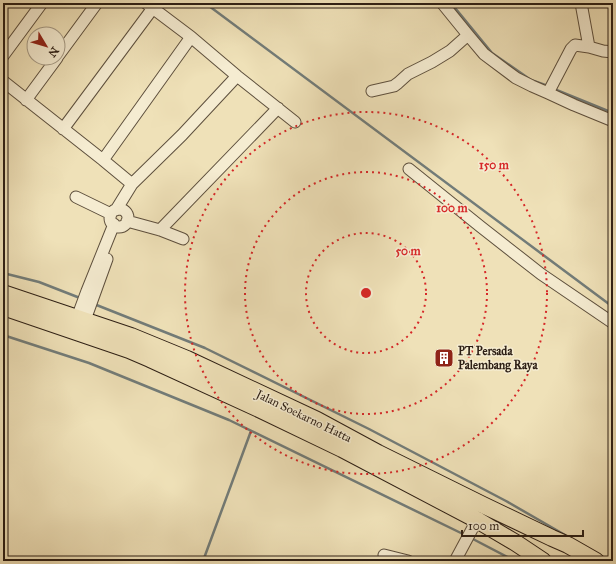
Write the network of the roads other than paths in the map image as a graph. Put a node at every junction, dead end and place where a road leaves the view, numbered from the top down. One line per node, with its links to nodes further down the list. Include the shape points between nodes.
1 (42, 3): 11 (street)
2 (97, 3): 8 (street)
3 (442, 3): 6 (street)
4 (581, 3): 9 (street)
5 (149, 6): 7 (street); 21 (street)
6 (468, 35): 15 (street, via 450,51 410,72 394,86); 16 (street, via 484,54 516,78)
7 (191, 37): 13 (street); 22 (street)
8 (66, 45)
9 (589, 47): 10 (street); 16 (street, via 575,45 571,49)
10 (613, 52)
11 (3, 56)
12 (51, 66): 17 (street)
13 (237, 76): 18 (street); 24 (street)
14 (3, 81): 17 (street)
15 (372, 91)
16 (549, 91): 19 (street, via 574,105)
17 (26, 100): 21 (street)
18 (278, 108): 20 (street); 27 (street)
19 (613, 121)
20 (295, 122)
21 (63, 129): 22 (street)
22 (102, 160): 24 (street)
23 (409, 169): 32 (street, via 540,274)
24 (132, 184): 26 (street)
25 (76, 197): 26 (street)
26 (117, 219): 27 (street); 31 (street)
27 (160, 230): 28 (street)
28 (183, 239)
29 (3, 293): 31 (highway, Jalan Soekarno Hatta)
30 (3, 307): 33 (highway, Jalan Soekarno Hatta)
31 (82, 314): 33 (highway, Jalan Soekarno Hatta, via 187,359)
32 (613, 323)
33 (205, 376): 34 (highway, Jalan Soekarno Hatta, via 261,410 342,449); 39 (highway, Jalan Soekarno Hatta, via 317,420)
34 (475, 524): 37 (street); 38 (highway, Jalan Soekarno Hatta, via 516,543)
35 (384, 555): 36 (street)
36 (408, 561)
37 (455, 561)
38 (543, 561)
39 (596, 561)

